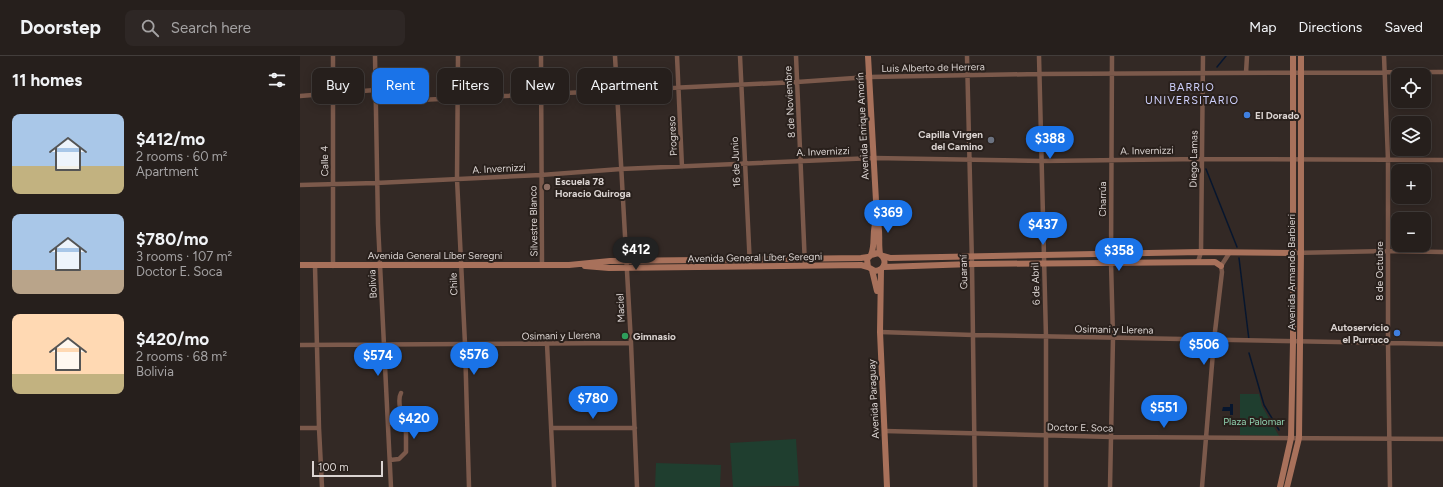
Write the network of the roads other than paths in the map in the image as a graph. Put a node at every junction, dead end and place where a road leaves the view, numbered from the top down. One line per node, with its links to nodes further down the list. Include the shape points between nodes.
1 (333, 56): 18 (street, Calle 4)
2 (375, 56): 19 (street, Bolivia)
3 (458, 56): 20 (street, Chile)
4 (541, 56): 21 (street, Silvestre Blanco)
5 (615, 56): 22 (street, Maciel)
6 (677, 56): 36 (street, Progreso)
7 (740, 56): 34 (street, 16 de Junio)
8 (796, 56): 33 (street, 8 de Noviembre)
9 (868, 56): 32 (street, Avenida Enrique Amorín)
10 (967, 56): 31 (street, Guaraní)
11 (1039, 56): 29 (street, 6 de Abril)
12 (1112, 56): 30 (street, Charrúa)
13 (1203, 56): 24 (street, Diego Lamas)
14 (1247, 56): 25 (street)
15 (1293, 56): 26 (street, Avenida Armando Barbieri)
16 (1301, 56): 27 (street, Avenida Armando Barbieri)
17 (1384, 56): 28 (street, 8 de Octubre)
18 (333, 68)
19 (375, 68)
20 (458, 68)
21 (541, 68)
22 (616, 68)
23 (1443, 72): 28 (street, Luis Alberto de Herrera)
24 (1203, 73): 25 (street, Luis Alberto de Herrera); 30 (street, Luis Alberto de Herrera); 45 (street, Diego Lamas)
25 (1246, 73): 26 (street, Luis Alberto de Herrera)
26 (1293, 73): 27 (street, Luis Alberto de Herrera); 50 (street, Avenida Armando Barbieri)
27 (1301, 73): 28 (street, Luis Alberto de Herrera); 46 (street, Avenida Armando Barbieri)
28 (1384, 73): 51 (street, 8 de Octubre)
29 (1039, 74): 30 (street, Luis Alberto de Herrera); 31 (street, Luis Alberto de Herrera); 53 (street, 6 de Abril)
30 (1111, 74): 49 (street, Charrúa)
31 (968, 76): 32 (street, Luis Alberto de Herrera); 48 (street, Guaraní)
32 (869, 77): 33 (street, Luis Alberto de Herrera); 44 (street, Avenida Enrique Amorín)
33 (797, 82): 34 (street, Luis Alberto de Herrera); 47 (street, 8 de Noviembre)
34 (741, 84): 36 (street, Luis Alberto de Herrera); 54 (street, 16 de Junio)
35 (672, 88): 36 (street, Luis Alberto de Herrera)
36 (679, 88): 55 (street, Progreso)
37 (312, 95): 38 (street)
38 (300, 96)
39 (333, 104): 60 (street, Calle 4)
40 (376, 104): 59 (street, Bolivia)
41 (458, 104): 58 (street, Chile)
42 (541, 104): 57 (street, Silvestre Blanco)
43 (618, 104): 56 (street, Maciel)
44 (874, 158): 47 (street, A. Invernizzi); 48 (street, A. Invernizzi); 62 (street, Avenida Enrique Amorín)
45 (1202, 159): 49 (street, A. Invernizzi); 50 (street, A. Invernizzi); 64 (street, Diego Lamas)
46 (1301, 159): 50 (street, A. Invernizzi); 51 (street, A. Invernizzi); 67 (street, Avenida Armando Barbieri)
47 (800, 160): 54 (street, A. Invernizzi); 75 (street, 8 de Noviembre)
48 (970, 160): 53 (street, A. Invernizzi); 73 (street, Guaraní)
49 (1111, 160): 53 (street, A. Invernizzi); 69 (street, Charrúa)
50 (1293, 160): 66 (street, Avenida Armando Barbieri)
51 (1388, 160): 52 (street, A. Invernizzi); 63 (street, 8 de Octubre)
52 (1443, 160)
53 (1042, 161): 71 (street, 6 de Abril)
54 (744, 164): 55 (street, A. Invernizzi); 74 (street, 16 de Junio)
55 (682, 167): 56 (street, A. Invernizzi)
56 (621, 169): 57 (street, A. Invernizzi); 76 (street, Maciel)
57 (541, 175): 58 (street, A. Invernizzi); 83 (street, Silvestre Blanco)
58 (457, 179): 59 (street, A. Invernizzi); 82 (street, Chile)
59 (376, 183): 60 (street, A. Invernizzi); 87 (street, Bolivia)
60 (334, 184): 61 (street, A. Invernizzi); 86 (street, Calle 4)
61 (300, 185)
62 (877, 219): 70 (street, Avenida Enrique Amorín); 72 (street, Avenida Enrique Amorín, via 874,224 874,247)
63 (1388, 251): 67 (street); 68 (street); 103 (street, 8 de Octubre)
64 (1201, 252): 65 (street); 69 (street); 78 (street, Diego Lamas)
65 (1230, 252): 66 (street); 89 (street)
66 (1292, 252): 67 (street); 100 (street, Avenida Armando Barbieri)
67 (1301, 252): 101 (street, Avenida Armando Barbieri)
68 (1443, 252)
69 (1111, 254): 71 (street); 77 (street, Charrúa)
70 (882, 255): 72 (street, via 875,253); 73 (street, via 890,258); 92 (street, via 885,262)
71 (1043, 255): 73 (street); 79 (street, 6 de Abril)
72 (869, 256): 75 (street, Avenida General Líber Seregni); 93 (street, via 867,262)
73 (972, 256): 80 (street, Guaraní)
74 (749, 259): 75 (street, Avenida General Líber Seregni); 76 (street, Avenida General Líber Seregni); 90 (street, 16 de Junio)
75 (804, 259): 88 (street, 8 de Noviembre)
76 (626, 261): 84 (street, Avenida General Líber Seregni); 91 (street, Maciel)
77 (1111, 262): 78 (street); 79 (street); 98 (street, Charrúa)
78 (1198, 262): 89 (street, via 1215,262)
79 (1043, 263): 80 (street); 97 (street, 6 de Abril)
80 (972, 264): 92 (street); 96 (street, Guaraní)
81 (300, 265): 85 (street, Avenida General Líber Seregni)
82 (461, 265): 83 (street, Avenida General Líber Seregni); 87 (street, Avenida General Líber Seregni); 105 (street, Chile)
83 (542, 265): 84 (street, Avenida General Líber Seregni)
84 (569, 265): 91 (street, Avenida General Líber Seregni)
85 (315, 266): 86 (street, Avenida General Líber Seregni); 109 (street)
86 (334, 266): 87 (street, Avenida General Líber Seregni)
87 (380, 266): 104 (street, Bolivia)
88 (805, 266): 90 (street, Avenida General Líber Seregni); 93 (street, Avenida General Líber Seregni, via 861,266)
89 (1221, 266): 99 (street)
90 (750, 267): 91 (street, Avenida General Líber Seregni)
91 (627, 268): 102 (street, Maciel)
92 (882, 268): 93 (street); 94 (street, Avenida Paraguay)
93 (870, 269): 94 (street, Avenida Paraguay)
94 (879, 310): 95 (street, Avenida Paraguay)
95 (880, 332): 96 (street, Osimani y Llerena); 117 (street, Avenida Paraguay)
96 (973, 335): 97 (street, Osimani y Llerena); 118 (street, Guaraní)
97 (1046, 337): 98 (street, Osimani y Llerena); 119 (street, 6 de Abril)
98 (1113, 338): 99 (street, Osimani y Llerena); 120 (street, Charrúa)
99 (1214, 340): 100 (street, Osimani y Llerena); 121 (street)
100 (1293, 342): 101 (street, Osimani y Llerena); 122 (street, Avenida Armando Barbieri)
101 (1301, 342): 103 (street, Osimani y Llerena); 123 (street, Avenida Armando Barbieri)
102 (631, 343): 106 (street, Osimani y Llerena); 116 (street, Maciel)
103 (1388, 343): 107 (street, Osimani y Llerena); 124 (street, 8 de Octubre)
104 (384, 344): 105 (street, Osimani y Llerena); 109 (street, Osimani y Llerena); 112 (street, Bolivia)
105 (465, 344): 106 (street, Osimani y Llerena); 129 (street, Chile)
106 (547, 344): 115 (street)
107 (1443, 344)
108 (300, 345): 109 (street, Osimani y Llerena)
109 (318, 346): 114 (street)
110 (401, 393): 111 (street, via 399,402)
111 (403, 422): 112 (street); 126 (street, via 406,452 399,459)
112 (388, 423): 126 (street, Bolivia)
113 (300, 428): 114 (street)
114 (319, 428): 127 (street)
115 (551, 428): 116 (street); 130 (street)
116 (635, 428): 131 (street, Maciel)
117 (885, 431): 118 (street, Doctor E. Soca); 132 (street, Avenida Paraguay)
118 (975, 434): 119 (street, Doctor E. Soca); 133 (street, Guaraní)
119 (1046, 435): 120 (street, Doctor E. Soca); 134 (street, 6 de Abril)
120 (1112, 437): 121 (street, Doctor E. Soca); 135 (street, Charrúa)
121 (1207, 438): 122 (street, Doctor E. Soca); 136 (street)
122 (1291, 438): 123 (street, Doctor E. Soca); 137 (street, Avenida Armando Barbieri)
123 (1299, 438): 124 (street, Doctor E. Soca); 138 (street, Avenida Armando Barbieri)
124 (1389, 438): 125 (street, Doctor E. Soca); 139 (street, 8 de Octubre)
125 (1443, 439)
126 (390, 460): 128 (street, Bolivia)
127 (322, 487)
128 (391, 487)
129 (469, 487)
130 (554, 487)
131 (637, 487)
132 (887, 487)
133 (975, 487)
134 (1046, 487)
135 (1110, 487)
136 (1202, 487)
137 (1280, 487)
138 (1287, 487)
139 (1390, 487)

